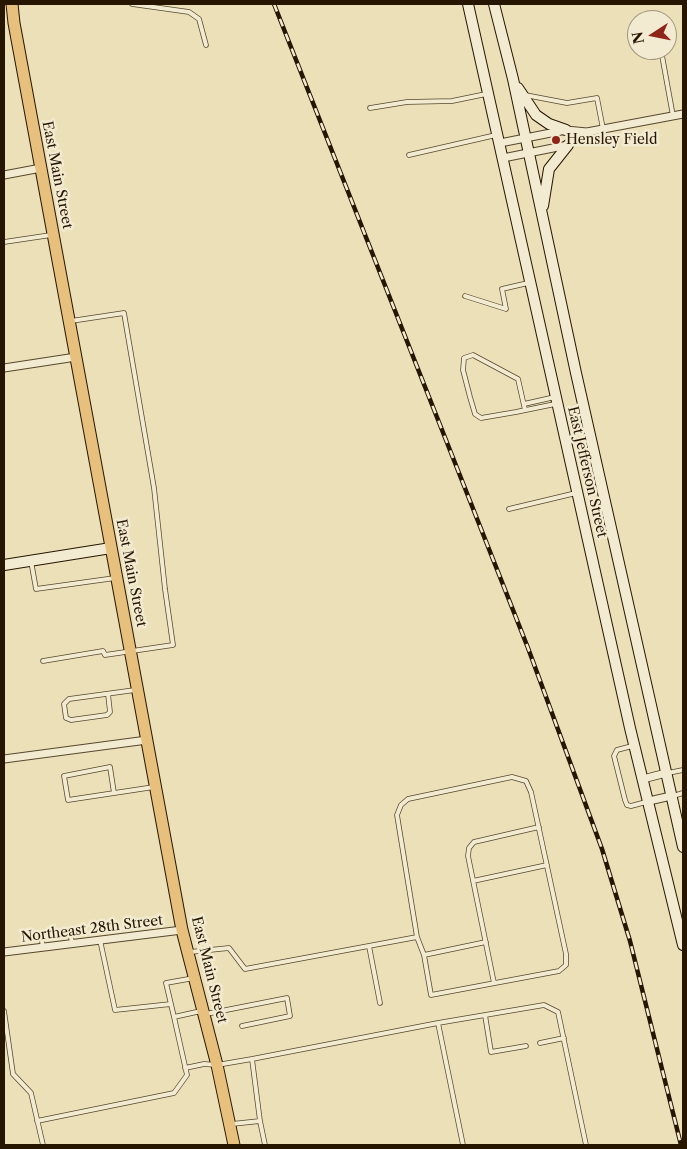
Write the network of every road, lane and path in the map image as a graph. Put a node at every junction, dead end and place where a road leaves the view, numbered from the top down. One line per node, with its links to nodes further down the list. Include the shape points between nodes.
1 (14, 4): 22 (main road, East Main Street, via 14,24)
2 (132, 4): 5 (lane, via 189,12 199,18)
3 (468, 4): 8 (main road, East Jefferson Street)
4 (494, 4): 7 (main road, East Jefferson Street)
5 (206, 45)
6 (663, 60): 12 (lane)
7 (512, 79): 9 (main road); 16 (main road, East Jefferson Street)
8 (488, 94): 10 (lane, via 452,101 407,102); 17 (main road, East Jefferson Street)
9 (521, 94): 13 (lane, via 567,103 598,98); 14 (main road, via 536,115)
10 (370, 108)
11 (683, 114): 12 (street)
12 (673, 116): 13 (street)
13 (602, 129): 15 (street)
14 (566, 130): 15 (street); 16 (street)
15 (588, 132): 18 (street)
16 (525, 137): 17 (street); 19 (main road, East Jefferson Street)
17 (499, 139): 20 (lane); 21 (main road, East Jefferson Street)
18 (568, 144): 19 (street); 24 (main road, via 549,169)
19 (528, 153): 21 (street); 24 (main road, East Jefferson Street)
20 (409, 155)
21 (503, 158): 27 (main road, East Jefferson Street)
22 (41, 168): 23 (street); 25 (main road, East Main Street)
23 (4, 175)
24 (541, 214): 49 (main road, East Jefferson Street)
25 (53, 235): 26 (lane); 29 (main road, East Main Street)
26 (4, 242)
27 (530, 282): 28 (lane, via 502,289 506,309); 32 (main road, East Jefferson Street)
28 (465, 296)
29 (69, 321): 30 (main road, East Main Street); 41 (lane, via 124,313 154,488 173,644)
30 (76, 357): 31 (street); 37 (main road, East Main Street)
31 (4, 368)
32 (556, 400): 33 (lane); 34 (lane); 35 (main road, East Jefferson Street)
33 (524, 404): 34 (lane); 34 (lane, via 518,379 473,355 464,358 463,370 475,414 481,418)
34 (526, 410)
35 (578, 492): 36 (lane); 46 (main road, East Jefferson Street)
36 (509, 509)
37 (111, 548): 38 (main road); 40 (main road, East Main Street)
38 (31, 561): 39 (main road); 40 (lane, via 36,589)
39 (4, 565)
40 (117, 578): 41 (main road, East Main Street)
41 (130, 651): 42 (lane, via 104,655 103,651); 43 (main road, East Main Street)
42 (43, 661)
43 (138, 690): 44 (lane); 45 (main road, East Main Street)
44 (108, 694): 44 (lane, via 69,699 64,704 66,718 107,715 110,712)
45 (147, 740): 47 (street); 51 (main road, East Main Street)
46 (634, 745): 50 (main road, East Jefferson Street); 55 (lane, via 617,750 614,756 625,800 631,806)
47 (4, 759)
48 (683, 770): 49 (lane)
49 (666, 774): 50 (street); 54 (main road, East Jefferson Street)
50 (643, 779): 55 (main road, East Jefferson Street)
51 (156, 787): 52 (lane); 60 (main road, East Main Street)
52 (114, 793): 52 (lane, via 68,800 64,776 110,768)
53 (683, 793): 54 (lane)
54 (671, 796): 55 (street); 57 (main road, East Jefferson Street)
55 (649, 801): 65 (main road, East Jefferson Street)
56 (539, 827): 58 (lane); 59 (lane, via 474,842 468,856); 61 (lane, via 526,780 512,777 408,799 401,805 397,815)
57 (683, 847)
58 (547, 865): 59 (lane); 72 (lane, via 566,965 559,971)
59 (474, 880): 63 (lane)
60 (182, 930): 62 (street, Northeast 28th Street); 69 (main road, East Main Street)
61 (417, 937): 66 (lane); 70 (lane)
62 (100, 940): 64 (street, Northeast 28th Street); 74 (lane, via 115,1010)
63 (486, 942): 70 (lane); 72 (lane)
64 (72, 944): 67 (street, Northeast 28th Street); 67 (lane, via 70,930 41,935)
65 (683, 945)
66 (370, 946): 69 (lane, via 245,969 229,948); 73 (lane)
67 (42, 947): 68 (street, Northeast 28th Street)
68 (4, 952)
69 (188, 953): 71 (main road, East Main Street)
70 (424, 955): 72 (lane, via 431,995)
71 (195, 977): 74 (lane, via 166,983); 76 (main road, East Main Street)
72 (494, 983)
73 (380, 1003)
74 (171, 1004): 78 (lane)
75 (4, 1011): 83 (lane)
76 (204, 1012): 78 (lane); 80 (lane, via 287,998 290,1016); 86 (main road, East Main Street)
77 (485, 1015): 79 (lane); 81 (lane, via 544,1005 558,1012); 84 (lane, via 491,1052)
78 (174, 1017): 87 (lane)
79 (438, 1023): 85 (lane); 94 (lane)
80 (242, 1026)
81 (564, 1038): 82 (lane); 95 (lane)
82 (540, 1043)
83 (6, 1046): 88 (lane, via 13,1074 31,1093)
84 (526, 1046)
85 (252, 1059): 86 (lane); 89 (lane)
86 (217, 1065): 87 (lane); 90 (main road, East Main Street)
87 (185, 1068): 88 (lane, via 187,1076 174,1094)
88 (37, 1121): 91 (lane)
89 (260, 1121): 90 (lane); 93 (lane)
90 (230, 1125): 92 (main road, East Main Street)
91 (43, 1145)
92 (234, 1145)
93 (265, 1145)
94 (463, 1145)
95 (586, 1145)

